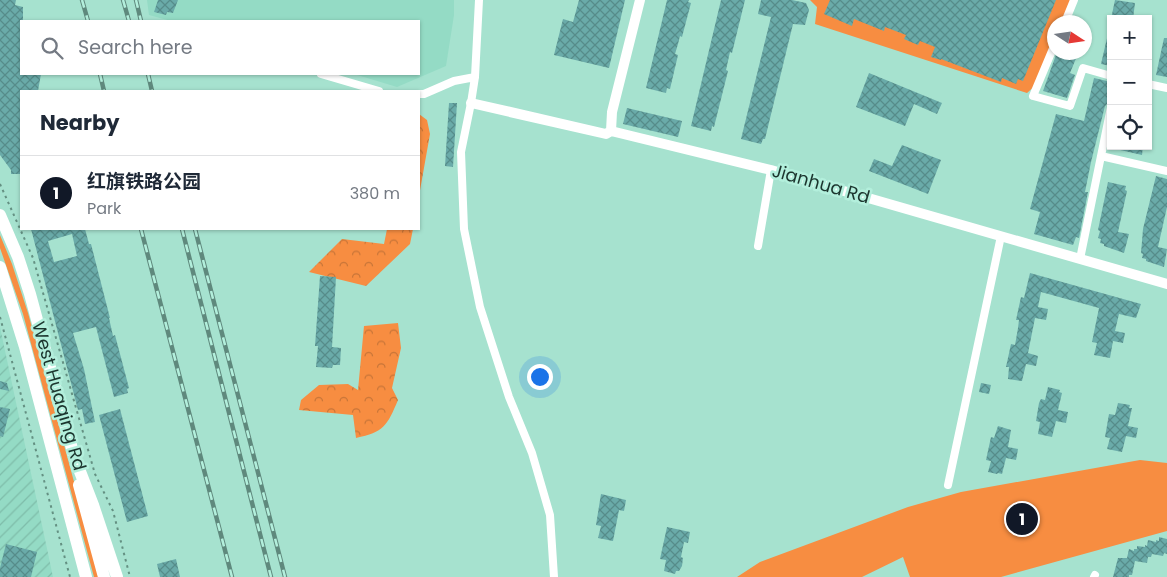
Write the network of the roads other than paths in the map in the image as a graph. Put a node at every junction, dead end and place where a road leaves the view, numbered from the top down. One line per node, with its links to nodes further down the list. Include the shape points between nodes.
1 (479, 0): 8 (street)
2 (640, 0): 15 (street, via 612,112)
3 (1074, 0): 4 (street)
4 (1068, 15)
5 (1048, 60): 7 (street, via 1033,96 1070,106 1082,68)
6 (324, 75): 11 (street)
7 (1107, 75)
8 (475, 76): 12 (street); 13 (street)
9 (1152, 85): 10 (street)
10 (1167, 88)
11 (375, 90)
12 (420, 94)
13 (471, 103): 15 (street, Jianhua Rd, via 606,134); 30 (street, via 461,152 464,229 480,307 509,397 532,452 550,515)
14 (1107, 127): 16 (street)
15 (611, 131): 17 (street, Jianhua Rd)
16 (1101, 156): 18 (street); 22 (street)
17 (771, 170): 20 (street, Jianhua Rd); 21 (street)
18 (1167, 171)
19 (0, 215): 25 (main road, West Huaqing Rd, via 30,294)
20 (1001, 236): 22 (street, Jianhua Rd); 26 (street)
21 (758, 246)
22 (1080, 259): 24 (street, Jianhua Rd)
23 (0, 267): 27 (main road, West Huaqing Rd, via 26,347)
24 (1167, 284)
25 (74, 456): 28 (main road, via 82,500); 29 (main road, West Huaqing Rd)
26 (948, 485)
27 (86, 577)
28 (104, 577)
29 (117, 577)
30 (554, 577)

